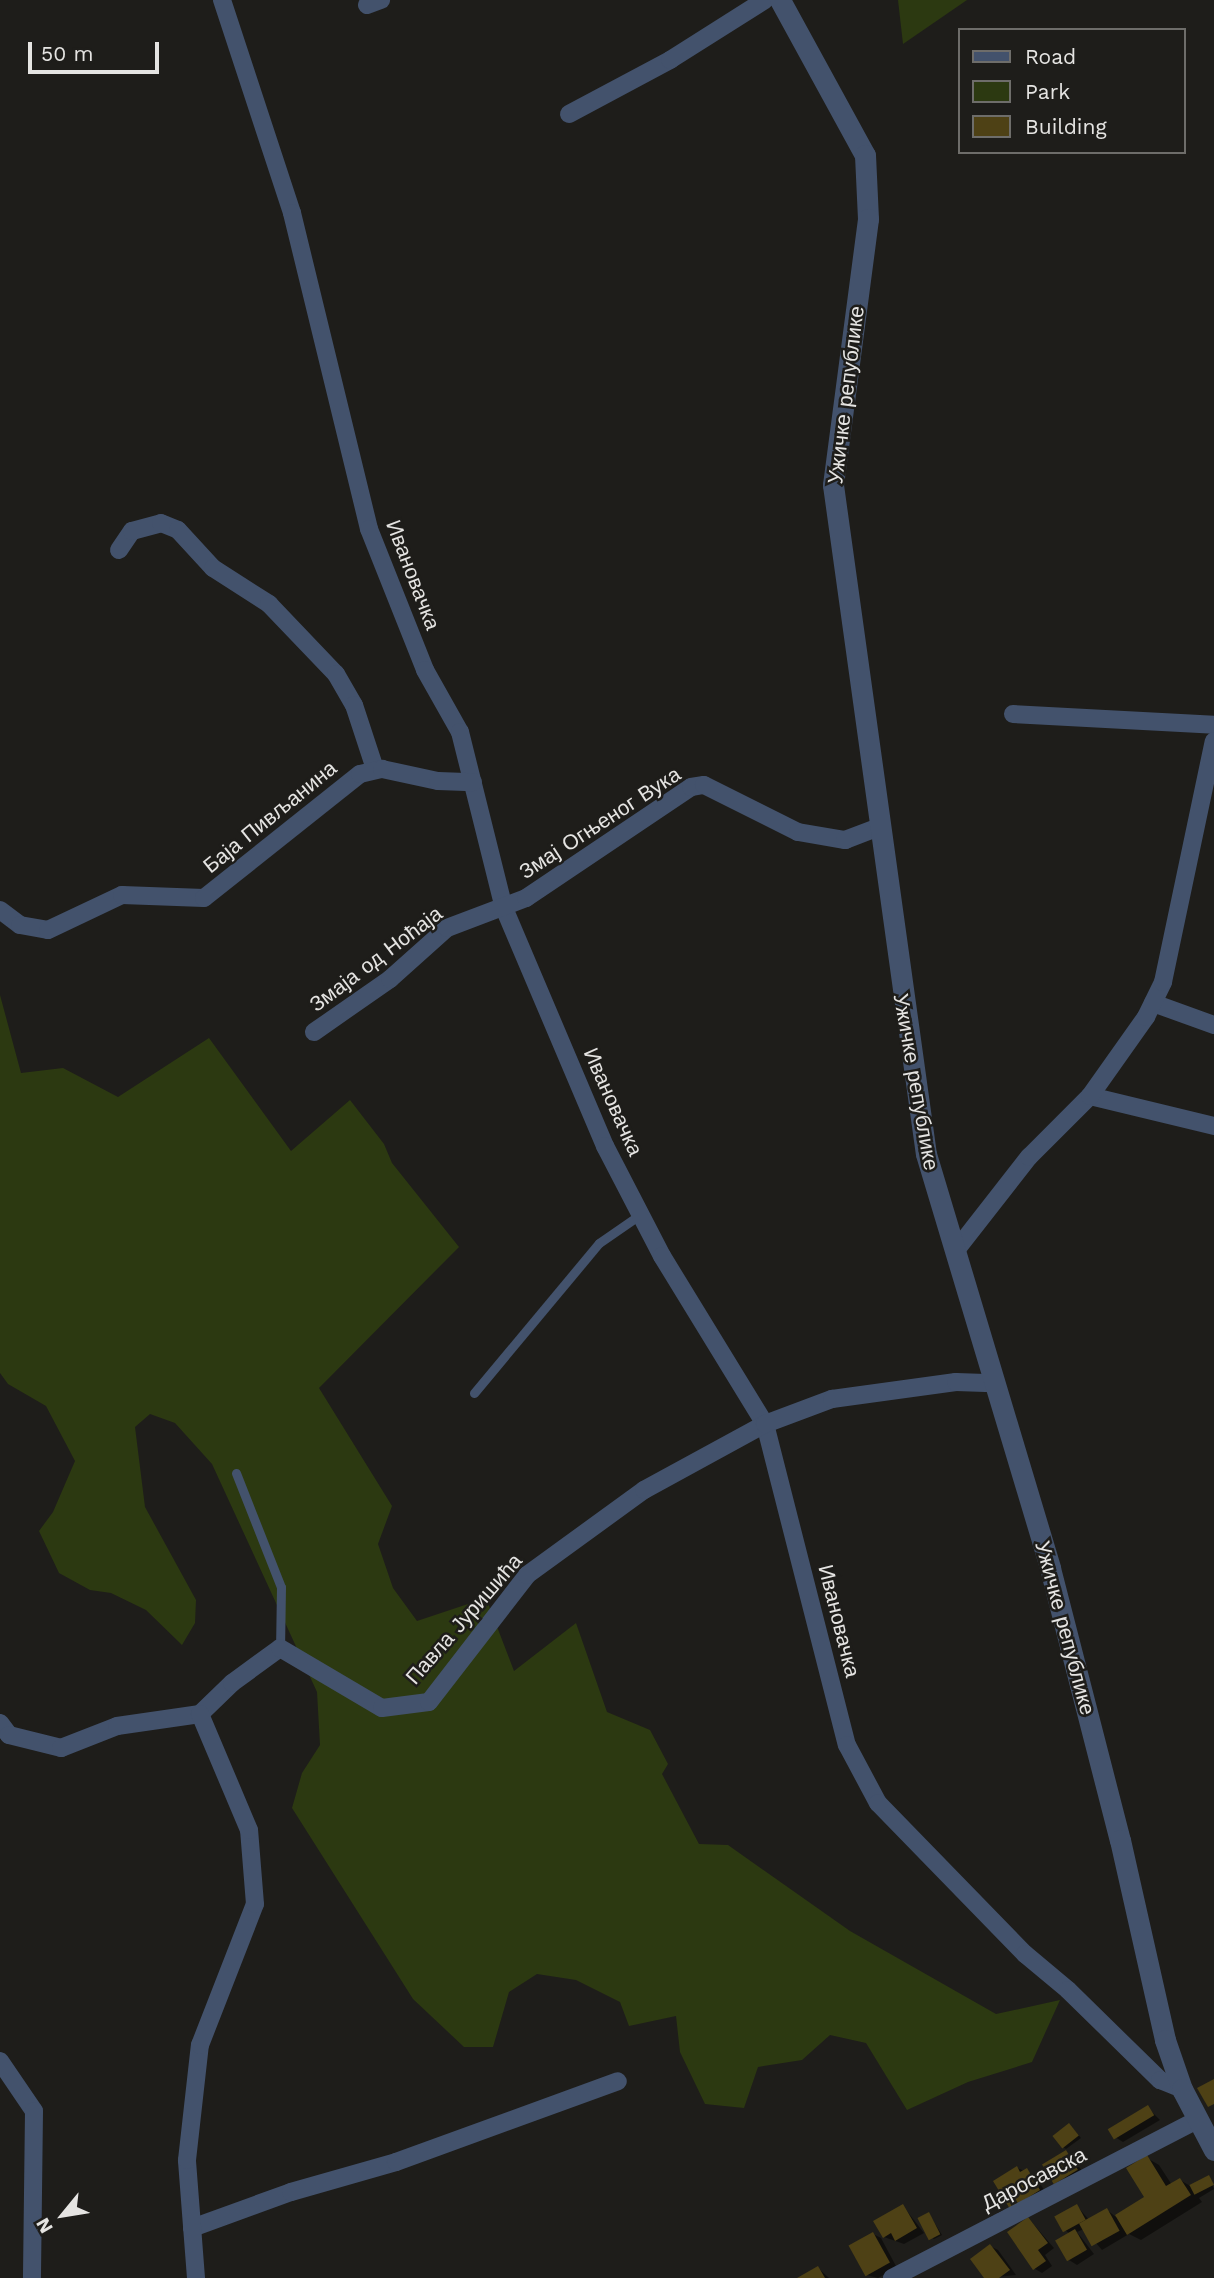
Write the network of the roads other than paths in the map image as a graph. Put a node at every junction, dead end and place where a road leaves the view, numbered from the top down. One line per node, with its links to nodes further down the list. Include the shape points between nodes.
1 (222, 0): 10 (street, Ивановачка, via 292,213 369,529 425,670 460,732)
2 (765, 0): 4 (street, via 670,60)
3 (780, 0): 11 (street, Ужичке републике, via 865,155 869,219 833,485)
4 (569, 114)
5 (119, 550): 9 (street, via 132,531 161,523 178,530 213,568 269,604 336,674 354,705)
6 (1013, 714): 7 (street)
7 (1214, 724)
8 (1214, 741): 14 (street, via 1163,982)
9 (375, 769): 10 (street, via 438,782); 13 (street, Баја Пивљанина, via 360,774 204,898 122,895 48,930 20,925)
10 (473, 782): 12 (street, Ивановачка)
11 (877, 828): 12 (street, Змај Огњеног Вука, via 845,840 798,832 704,785 691,786 526,898); 20 (street, Ужичке републике, via 926,1154)
12 (504, 908): 16 (street, Змаја од Ноћаја, via 447,928 390,979); 19 (street, Ивановачка, via 605,1146)
13 (0, 910)
14 (1153, 1003): 15 (street); 17 (street)
15 (1214, 1025)
16 (314, 1032)
17 (1090, 1096): 18 (street); 20 (street, via 1030,1157)
18 (1214, 1126)
19 (641, 1214): 22 (lane, via 599,1242); 23 (street, Ивановачка)
20 (957, 1249): 21 (street, Ужичке републике)
21 (993, 1383): 23 (street, Павла Јуришића, via 976,1380 887,1395 855,1395); 30 (street, Ужичке републике, via 1050,1568 1120,1840 1158,2014)
22 (474, 1393)
23 (765, 1424): 25 (street, Павла Јуришића, via 644,1490 527,1575 429,1703 382,1708); 30 (street, Ивановачка, via 847,1745 878,1803 1025,1954 1160,2080)
24 (236, 1473): 25 (lane, via 281,1587)
25 (280, 1648): 26 (street, via 232,1683)
26 (200, 1714): 27 (street, via 117,1726 61,1748 9,1735); 33 (street, via 249,1830 255,1904 200,2045 187,2160)
27 (0, 1723)
28 (0, 2061): 34 (street, via 34,2111)
29 (618, 2081): 33 (street, via 396,2162 291,2192)
30 (1182, 2089): 31 (street, Ужичке републике)
31 (1197, 2120): 32 (street, Ужичке републике); 36 (street, Даросавска)
32 (1214, 2150)
33 (192, 2228): 35 (street)
34 (32, 2278)
35 (197, 2278)
36 (892, 2278)

